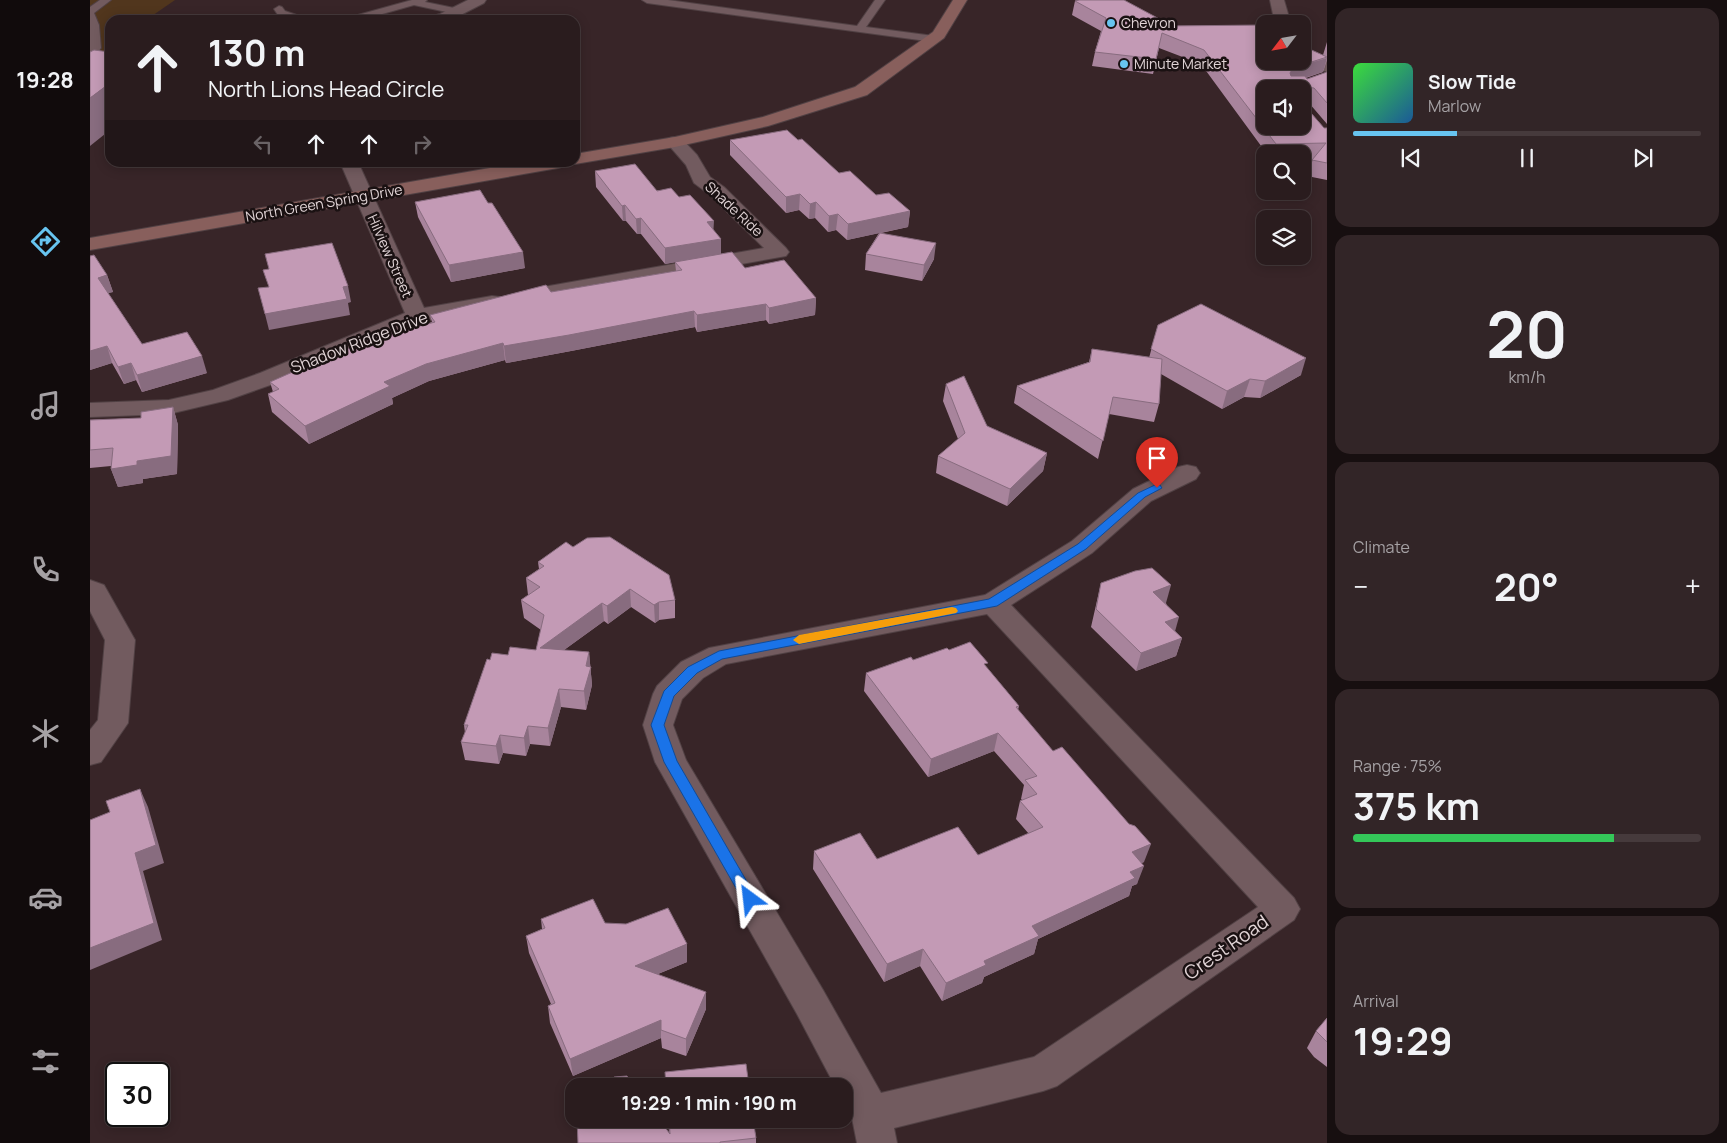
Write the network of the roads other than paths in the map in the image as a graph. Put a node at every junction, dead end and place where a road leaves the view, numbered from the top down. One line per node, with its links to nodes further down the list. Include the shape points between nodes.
1 (106, 0): 11 (lane)
2 (479, 0): 10 (street)
3 (646, 0): 8 (lane)
4 (880, 0): 16 (lane)
5 (960, 0): 17 (main road)
6 (1278, 0): 15 (street)
7 (419, 1): 10 (lane); 13 (lane)
8 (683, 2): 16 (lane)
9 (277, 5): 12 (lane, via 281,13)
10 (456, 11): 14 (street)
11 (90, 13): 18 (lane, via 96,48)
12 (288, 15)
13 (368, 15)
14 (446, 15)
15 (1281, 15)
16 (860, 29): 17 (lane)
17 (934, 38): 21 (main road, via 861,91 768,121)
18 (90, 55)
19 (1311, 62): 20 (street)
20 (1324, 75)
21 (675, 142): 22 (main road); 27 (street, Shade Ride, via 691,158 701,179 717,190)
22 (580, 158)
23 (351, 167): 25 (street, Hilview Street)
24 (530, 167): 25 (main road, North Green Spring Drive)
25 (364, 197): 26 (main road, North Green Spring Drive); 28 (street, Hilview Street)
26 (90, 244)
27 (779, 252): 28 (street, Shadow Ridge Drive)
28 (417, 316): 29 (street, Shadow Ridge Drive, via 220,395 170,407)
29 (90, 410)
30 (1187, 473): 32 (street, via 1142,495 1082,547)
31 (90, 589): 33 (street, via 120,640 113,723)
32 (993, 603): 34 (street, via 719,655 692,670 668,694 658,725 671,762 810,1002); 34 (street, Crest Road, via 1282,909 1043,1073)
33 (90, 753)
34 (874, 1128)

